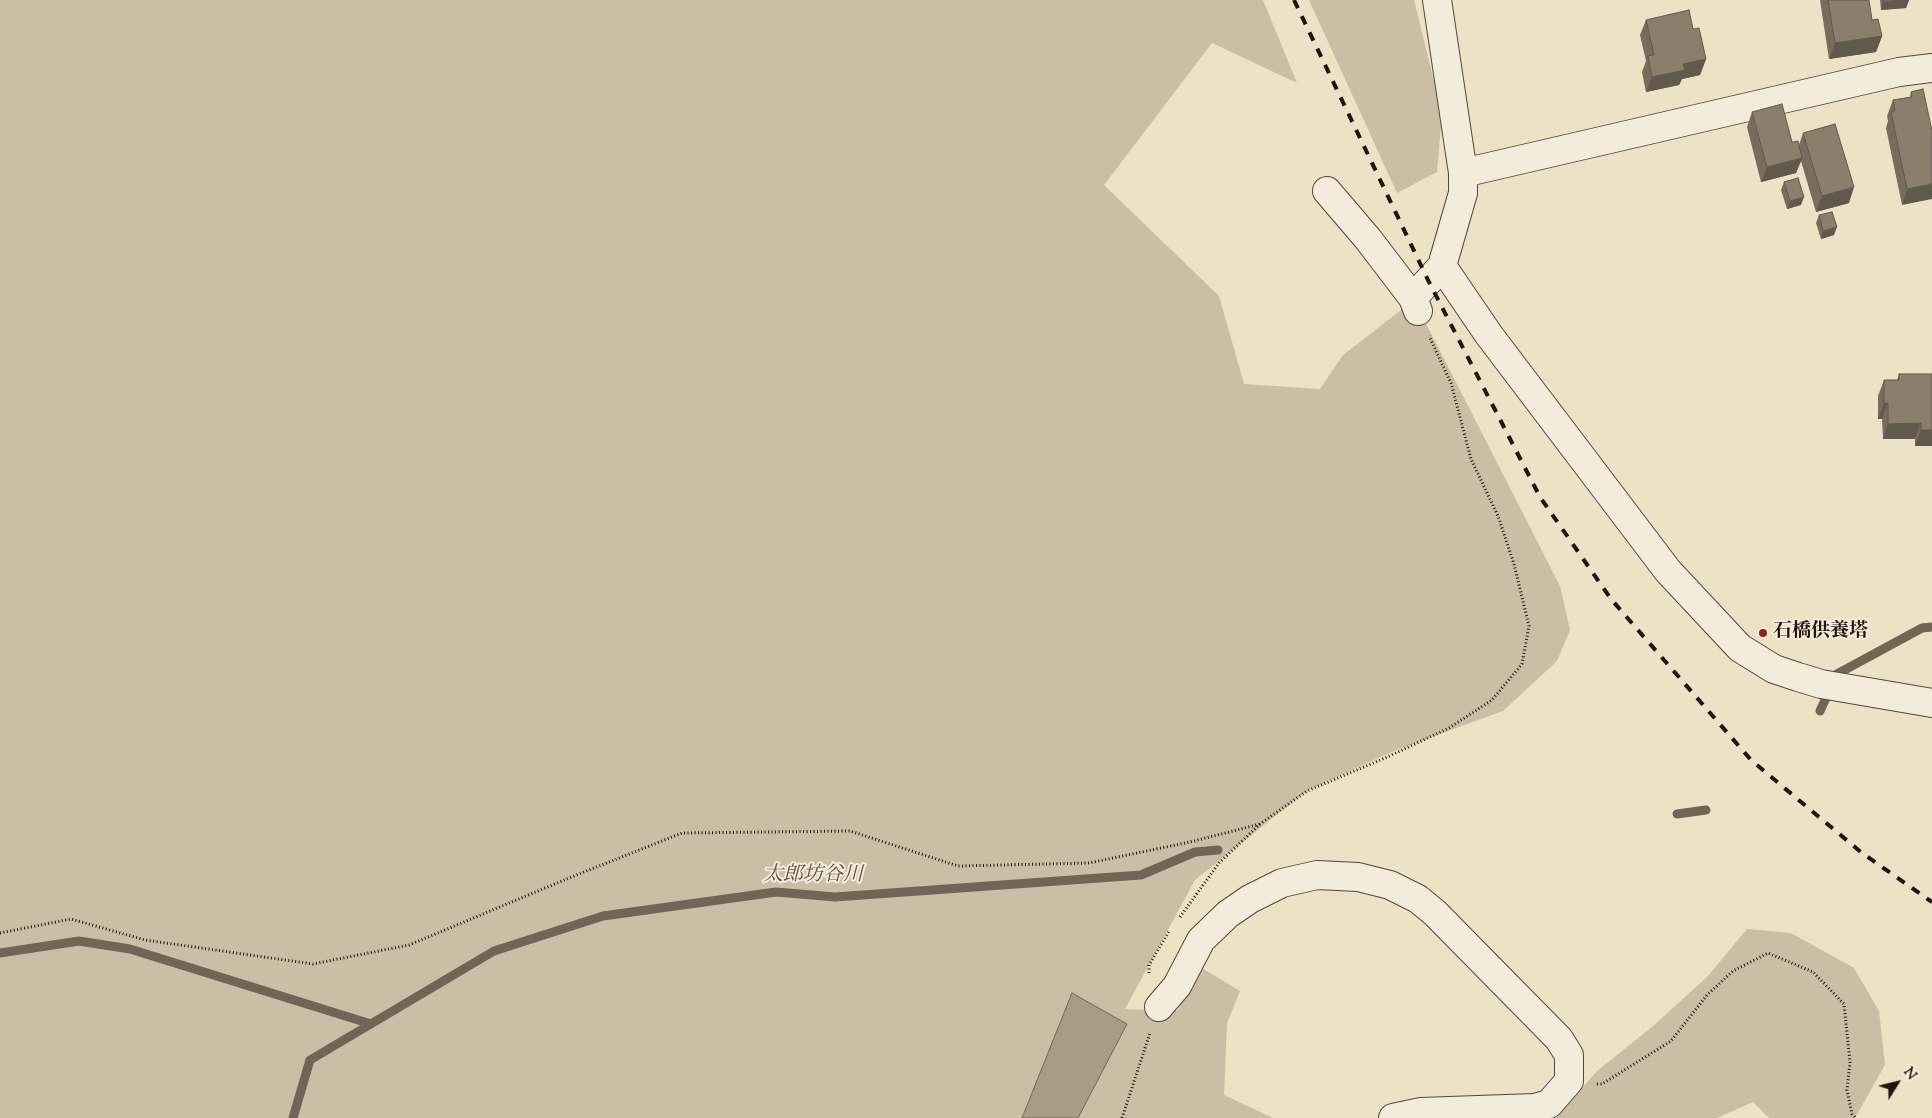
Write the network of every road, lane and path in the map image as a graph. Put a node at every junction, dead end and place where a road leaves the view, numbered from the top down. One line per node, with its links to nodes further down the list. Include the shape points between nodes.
1 (1437, 0): 3 (street)
2 (1932, 68): 3 (street, via 1899,72)
3 (1463, 172): 5 (street, via 1463,193)
4 (1327, 191): 6 (street, via 1368,239)
5 (1442, 266): 6 (street); 7 (street, via 1489,335 1668,571 1740,648 1774,668 1831,685)
6 (1416, 304): 8 (path, via 1451,383 1471,459 1498,516 1514,564 1528,626 1522,664 1492,700 1449,728 1306,791 1260,824 1089,863 967,866 958,866 850,831 682,833 409,946 313,964 145,940 71,919)
7 (1932, 703)
8 (0, 933)
9 (1159, 1007): 10 (street, via 1176,986 1201,940 1228,914 1250,899 1282,883 1317,874 1358,877 1390,885 1418,899 1435,913 1559,1039 1569,1055); 11 (path)
10 (1570, 1081): 12 (street, via 1549,1104 1535,1108 1421,1112); 13 (path, via 1602,1084 1671,1041 1708,995 1733,972 1768,953 1813,972 1844,1004 1850,1062 1846,1090)
11 (1122, 1118)
12 (1393, 1118)
13 (1856, 1118)

